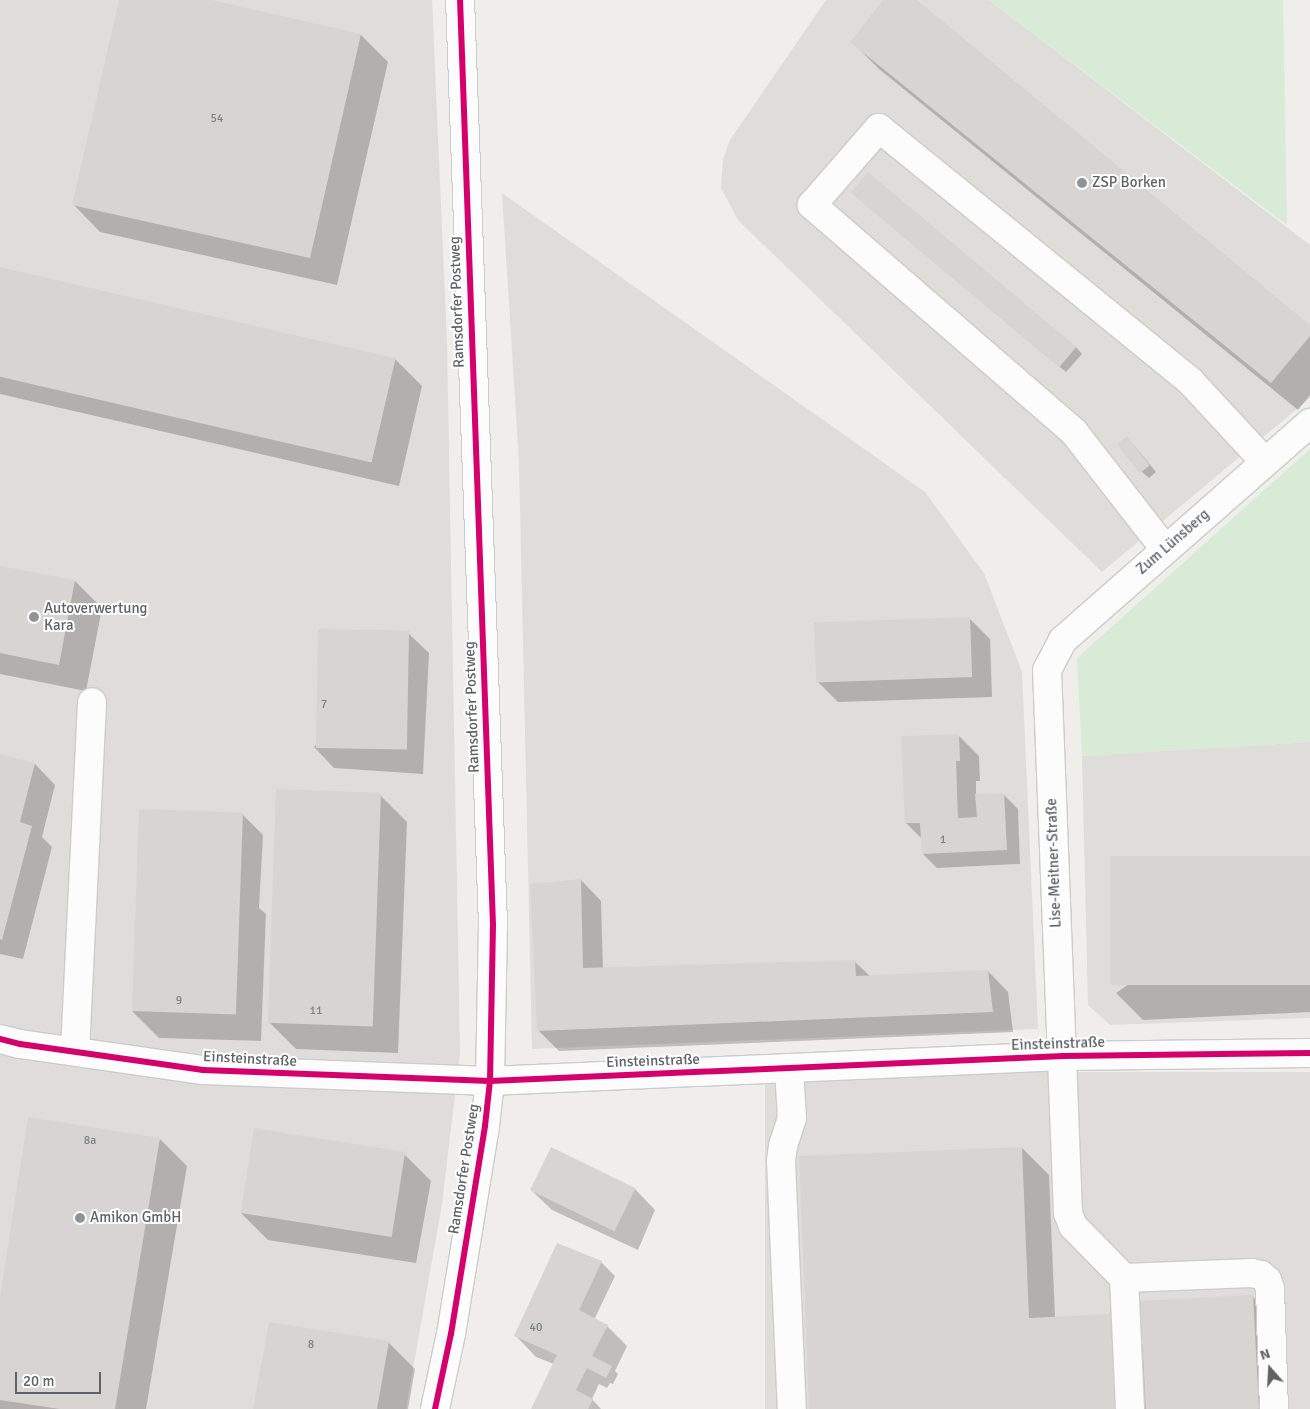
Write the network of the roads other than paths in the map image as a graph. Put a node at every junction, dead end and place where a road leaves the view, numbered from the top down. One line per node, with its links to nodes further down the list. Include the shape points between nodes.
1 (460, 0): 12 (street, Ramsdorfer Postweg, via 492,925)
2 (1310, 423): 3 (street, Zum Lünsberg)
3 (1265, 462): 4 (street, Zum Lünsberg); 4 (street, via 1191,382 878,128 812,205 1074,432)
4 (1165, 549): 5 (street, Zum Lünsberg, via 1063,640)
5 (1047, 670): 10 (street, Lise-Meitner-Straße)
6 (92, 702): 8 (street)
7 (0, 1039): 8 (street, Einsteinstraße)
8 (75, 1051): 12 (street, Einsteinstraße, via 202,1070)
9 (1310, 1053): 10 (street, Einsteinstraße)
10 (1064, 1056): 11 (street, Einsteinstraße); 13 (street, Lise-Meitner-Straße, via 1068,1213 1073,1226)
11 (789, 1068): 12 (street, Einsteinstraße); 15 (street, via 792,1118 782,1146 781,1161)
12 (490, 1081): 14 (street, Ramsdorfer Postweg, via 452,1324)
13 (1124, 1278): 16 (street); 17 (street, via 1252,1273 1267,1280 1270,1289)
14 (435, 1409)
15 (792, 1409)
16 (1130, 1409)
17 (1274, 1409)

